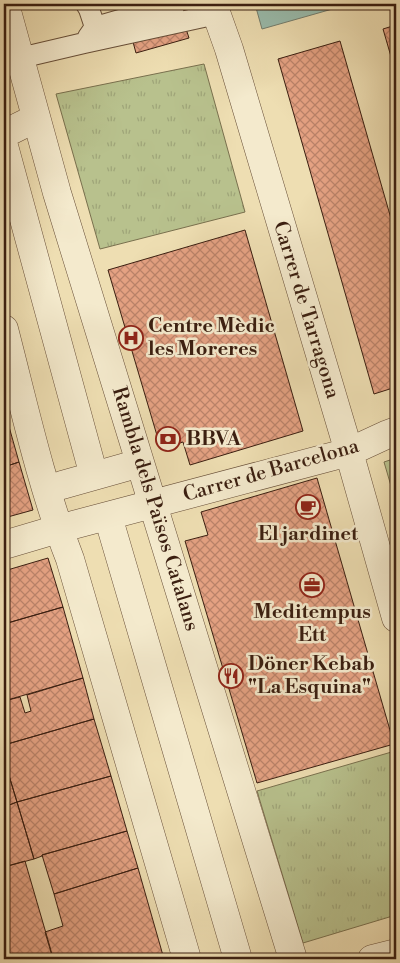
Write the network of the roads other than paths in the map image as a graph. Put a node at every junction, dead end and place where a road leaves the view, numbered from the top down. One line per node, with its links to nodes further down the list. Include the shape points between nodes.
1 (5, 4): 6 (street, Rambla dels Països Catalans)
2 (176, 4): 5 (lane)
3 (93, 5): 5 (lane)
4 (215, 9): 5 (lane); 10 (street, Carrer de Tarragona)
5 (89, 35): 6 (lane)
6 (12, 61): 14 (street, Rambla dels Països Catalans, via 57,193)
7 (4, 146): 12 (street)
8 (4, 329): 15 (street)
9 (396, 432): 10 (street, Carrer de Barcelona)
10 (349, 452): 14 (street, Carrer de Barcelona); 18 (street, Carrer de Tarragona)
11 (126, 468): 12 (street, Rambla dels Països Catalans)
12 (94, 476): 13 (street, Rambla dels Països Catalans)
13 (62, 485)
14 (153, 504): 15 (street, Carrer de Barcelona); 22 (street, Rambla dels Països Catalans)
15 (58, 529): 17 (street, Carrer de Barcelona); 20 (street, via 70,559)
16 (112, 530): 21 (street)
17 (4, 545)
18 (396, 618)
19 (396, 953): 23 (street)
20 (186, 959)
21 (238, 959)
22 (293, 959)
23 (372, 959)

